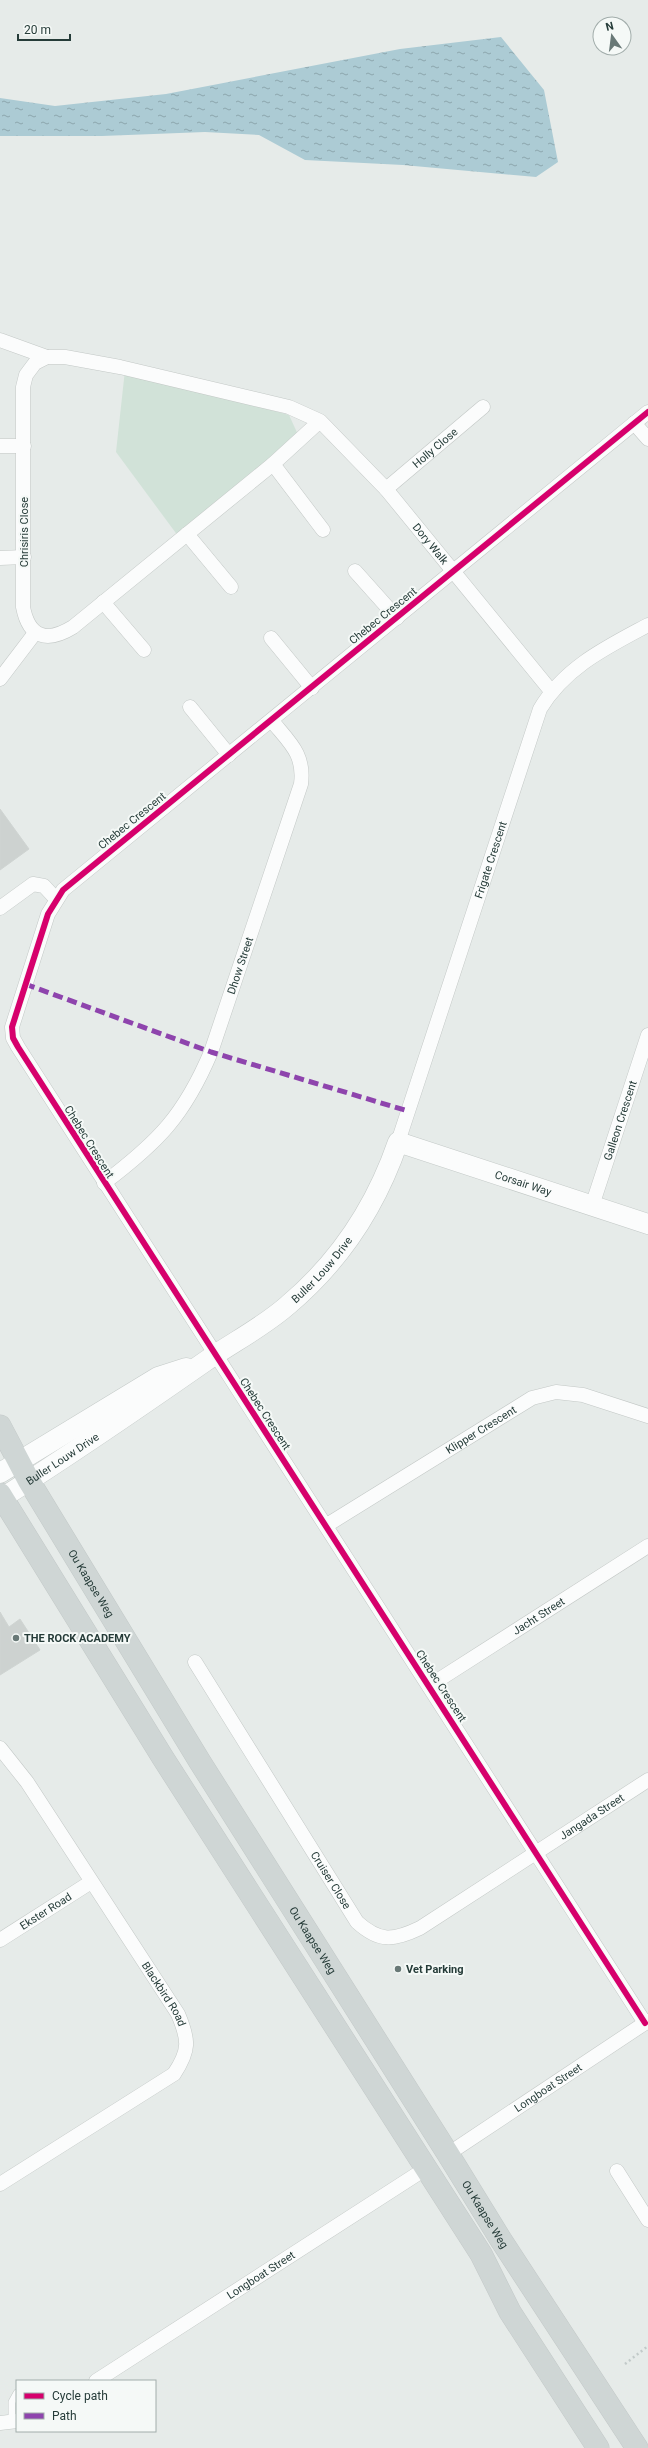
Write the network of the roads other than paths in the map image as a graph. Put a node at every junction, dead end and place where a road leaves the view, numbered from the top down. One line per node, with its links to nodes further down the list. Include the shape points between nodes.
1 (0, 340): 2 (street)
2 (47, 357): 5 (street, via 65,356 120,367 289,407); 9 (street, Chrisiris Close, via 35,363 26,375 23,387)
3 (483, 407): 11 (street, Holly Close)
4 (648, 412): 6 (street, Chebec Crescent)
5 (320, 421): 10 (street); 11 (street, Dory Walk)
6 (634, 423): 7 (street); 17 (street, Chebec Crescent)
7 (648, 439)
8 (0, 446): 9 (street)
9 (24, 446): 14 (street, Chrisiris Close)
10 (273, 464): 12 (street); 13 (street)
11 (386, 489): 17 (street, Dory Walk)
12 (323, 530)
13 (187, 534): 18 (street); 19 (street)
14 (24, 557): 15 (street); 22 (street, Chrisiris Close, via 23,607 26,621)
15 (0, 558)
16 (355, 571): 20 (street)
17 (453, 572): 20 (street, Chebec Crescent); 27 (street, Dory Walk)
18 (231, 587)
19 (103, 602): 22 (street, via 61,635); 24 (street)
20 (397, 618): 26 (street, Chebec Crescent)
21 (648, 625): 27 (street, Frigate Crescent, via 582,663)
22 (35, 633): 25 (street)
23 (271, 638): 26 (street)
24 (144, 650)
25 (0, 679)
26 (312, 688): 29 (street, Chebec Crescent)
27 (551, 691): 34 (street, Frigate Crescent, via 532,728)
28 (190, 707): 30 (street)
29 (272, 721): 30 (street, Chebec Crescent); 35 (street, Dhow Street, via 300,759 303,770 211,1052 197,1084 177,1117 137,1158)
30 (229, 755): 31 (street, Chebec Crescent, via 72,882)
31 (56, 899): 32 (street, via 44,886 33,884); 35 (street, Chebec Crescent, via 48,914 14,1016 13,1038)
32 (0, 908)
33 (648, 1035): 36 (street, Galleon Crescent)
34 (398, 1142): 36 (street, Corsair Way); 38 (street, Buller Louw Drive, via 390,1167 366,1214 324,1271 288,1306)
35 (104, 1183): 38 (street, Chebec Crescent)
36 (592, 1206): 37 (street, Corsair Way)
37 (648, 1224)
38 (209, 1358): 41 (street, Buller Louw Drive, via 158,1377); 42 (street, Buller Louw Drive); 44 (street, Chebec Crescent)
39 (648, 1416): 44 (street, Klipper Crescent, via 583,1395 556,1392 532,1398)
40 (0, 1426): 41 (main road, Ou Kaapse Weg)
41 (9, 1468): 42 (main road, Ou Kaapse Weg)
42 (29, 1481): 43 (street, Buller Louw Drive); 54 (main road, Ou Kaapse Weg, via 196,1755)
43 (1, 1497): 55 (main road, via 92,1645 331,2017)
44 (327, 1526): 47 (street, Chebec Crescent)
45 (648, 1546): 47 (street, Jacht Street)
46 (195, 1662): 50 (street, Cruiser Close, via 357,1922 369,1932 383,1938 404,1936)
47 (429, 1686): 50 (street, Chebec Crescent)
48 (0, 1748): 51 (street, Blackbird Road, via 27,1782)
49 (648, 1780): 50 (street, Jangada Street)
50 (535, 1852): 53 (street, Chebec Crescent)
51 (91, 1882): 52 (street, Ekster Road); 57 (street, Blackbird Road, via 178,2014 188,2044 183,2060 174,2074)
52 (0, 1940)
53 (647, 2022): 54 (street, Longboat Street)
54 (448, 2154): 63 (main road, Ou Kaapse Weg)
55 (425, 2169): 59 (street, Longboat Street); 62 (main road, via 481,2254 510,2312 534,2351)
56 (617, 2171): 58 (street)
57 (0, 2184)
58 (648, 2220)
59 (98, 2380)
60 (16, 2395): 61 (lane, via 12,2402)
61 (10, 2422)
62 (598, 2448)
63 (637, 2448)

